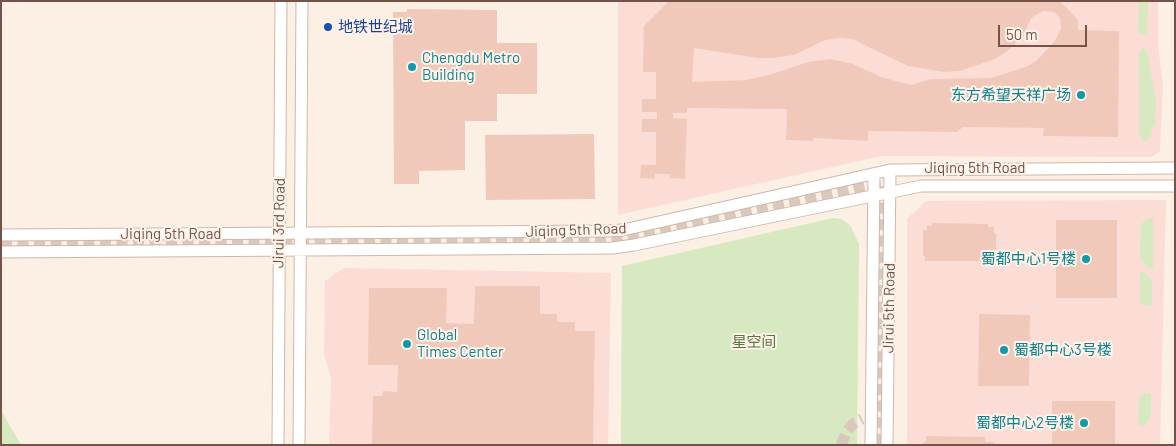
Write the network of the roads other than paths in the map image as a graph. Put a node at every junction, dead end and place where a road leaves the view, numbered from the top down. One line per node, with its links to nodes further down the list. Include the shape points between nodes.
1 (281, 1): 9 (street, Jirui 3rd Road)
2 (302, 1): 10 (street, Jirui 3rd Road)
3 (1175, 168): 4 (street, Jiqing 5th Road)
4 (890, 170): 5 (street, Jiqing 5th Road); 7 (street, Jirui 5th Road)
5 (874, 174): 8 (street, Jirui 5th Road); 10 (street, Jiqing 5th Road, via 623,230)
6 (1175, 186): 7 (street, Jiqing 5th Road, via 920,186)
7 (890, 191): 8 (street, Jiqing 5th Road); 18 (street, Jirui 5th Road)
8 (873, 194): 13 (street, Jiqing 5th Road, via 613,248); 17 (street, Jirui 5th Road, via 866,418)
9 (278, 233): 10 (street, Jiqing 5th Road); 11 (street, Jiqing 5th Road); 12 (street, Jirui 3rd Road)
10 (300, 233): 13 (street, Jirui 3rd Road)
11 (1, 235)
12 (278, 250): 13 (street, Jiqing 5th Road); 14 (street, Jiqing 5th Road); 15 (street, Jirui 3rd Road)
13 (300, 250): 16 (street, Jirui 3rd Road)
14 (1, 252)
15 (278, 445)
16 (299, 445)
17 (871, 445)
18 (887, 445)

